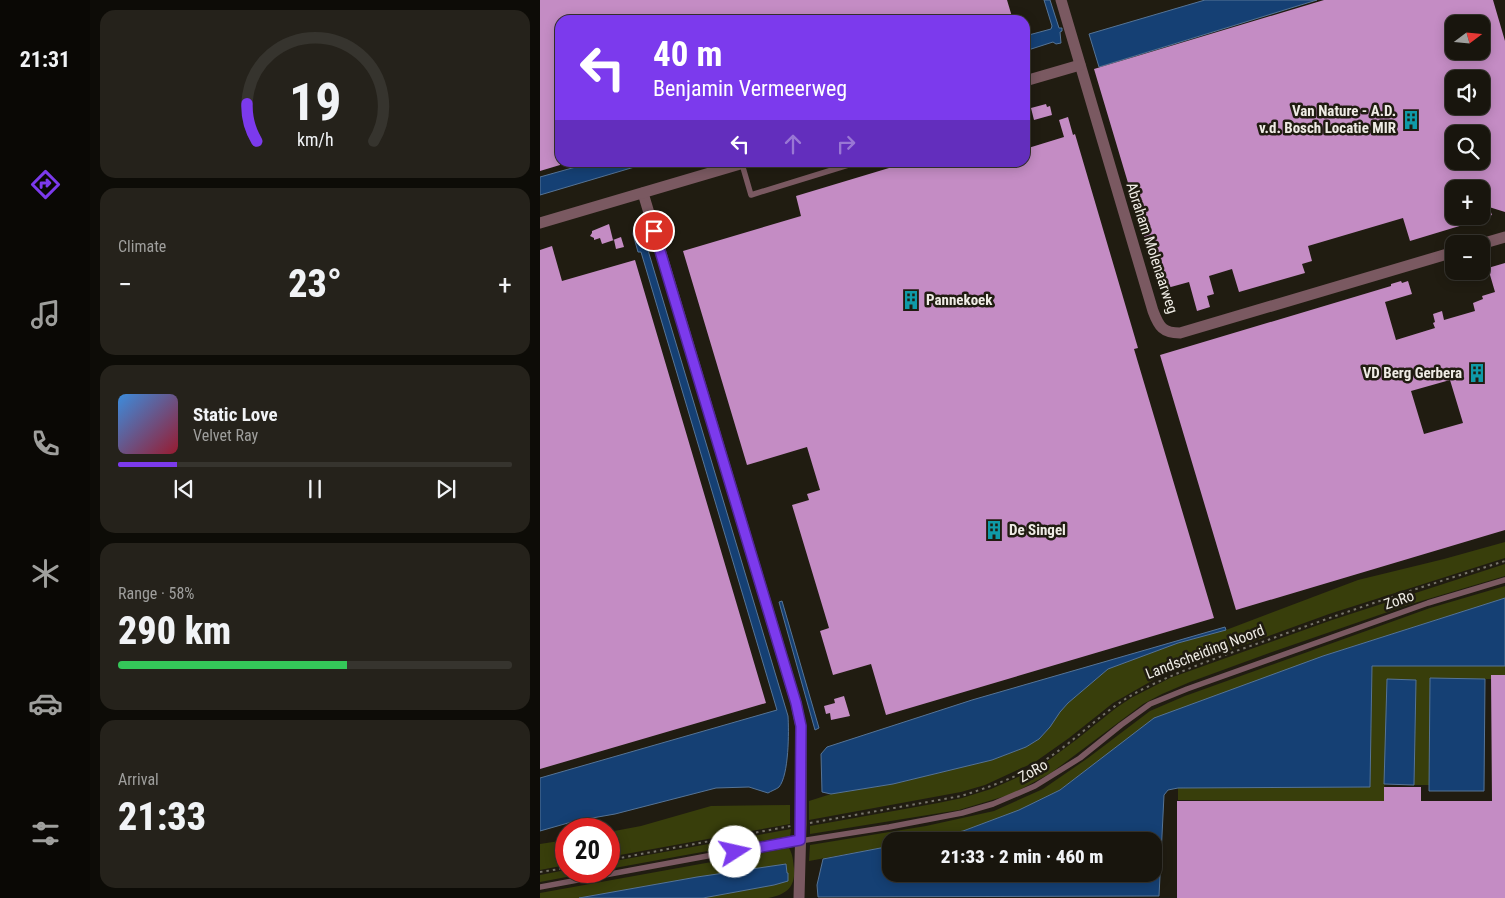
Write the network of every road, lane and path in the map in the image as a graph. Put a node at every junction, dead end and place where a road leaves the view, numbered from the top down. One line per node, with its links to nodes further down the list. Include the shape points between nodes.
1 (1060, 0): 2 (street, Abraham Molenaarweg)
2 (1080, 64): 3 (street); 11 (street, Abraham Molenaarweg, via 1153,311 1162,328 1169,333 1180,333)
3 (1030, 79)
4 (731, 167): 7 (street)
5 (745, 167): 6 (lane, via 751,195)
6 (842, 167)
7 (643, 193): 8 (street); 14 (street, via 796,703 801,726)
8 (540, 223)
9 (1505, 237): 10 (street)
10 (1490, 241)
11 (1445, 255)
12 (1505, 562): 14 (path, Landscheiding Noord, via 1330,617 1168,676 1113,707 1047,758 984,789)
13 (1505, 580): 15 (lane, ZoRo, via 1400,613 1150,704 1080,758 1035,786 993,804 927,820)
14 (801, 824): 15 (street); 16 (path, Landscheiding Noord)
15 (800, 840): 19 (lane, ZoRo); 20 (street)
16 (620, 858)
17 (555, 870): 18 (path)
18 (540, 872)
19 (540, 887)
20 (799, 898)

